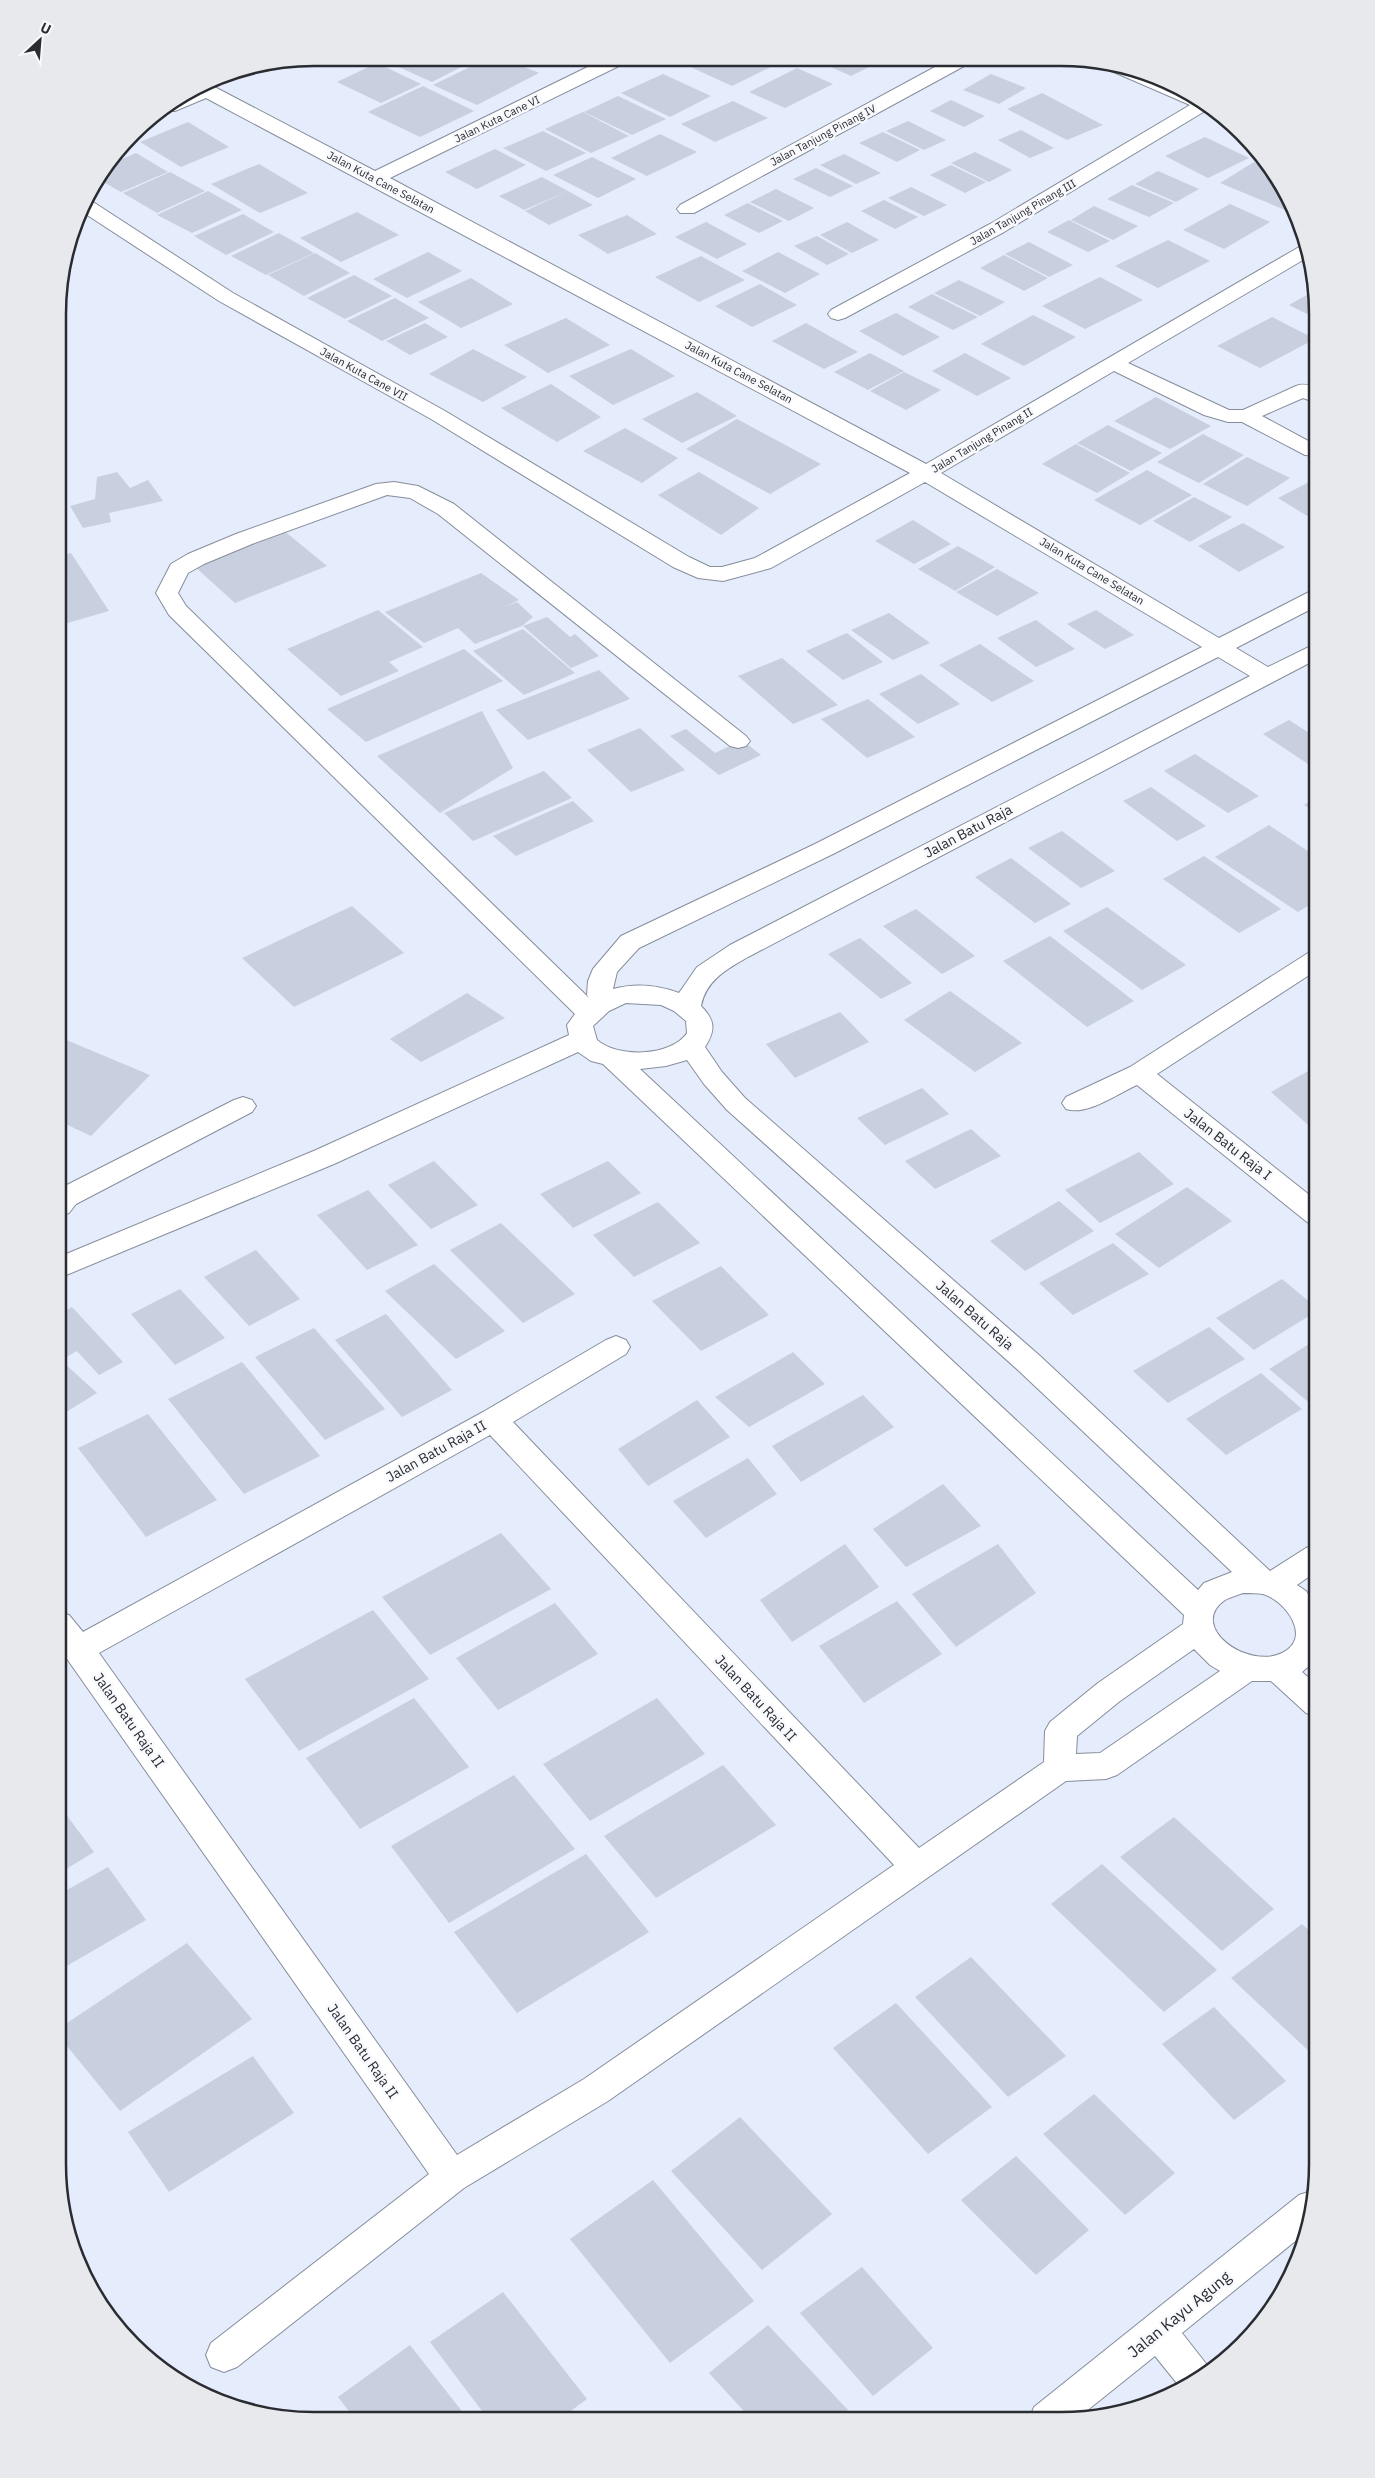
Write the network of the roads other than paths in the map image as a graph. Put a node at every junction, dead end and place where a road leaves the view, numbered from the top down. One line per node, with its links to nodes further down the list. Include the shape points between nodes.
1 (605, 66): 5 (street, Jalan Kuta Cane VI)
2 (953, 66): 7 (street, Jalan Tanjung Pinang IV)
3 (207, 91): 5 (street, Jalan Kuta Cane Selatan)
4 (1196, 107): 9 (street, Jalan Tanjung Pinang III, via 997,228)
5 (375, 178): 14 (street, Jalan Kuta Cane Selatan)
6 (90, 209): 15 (street, Jalan Kuta Cane VII, via 226,296 438,416)
7 (687, 209)
8 (1300, 251): 10 (street, Jalan Tanjung Pinang II)
9 (838, 314)
10 (1113, 362): 12 (street, via 1211,411 1228,416); 14 (street, Jalan Tanjung Pinang II)
11 (1309, 393): 12 (street, via 1303,390)
12 (1246, 416): 13 (street)
13 (1309, 449)
14 (926, 473): 15 (street, Jalan Tanjung Pinang II, via 764,563 740,570 706,573); 17 (street, Jalan Kuta Cane Selatan)
15 (646, 542)
16 (1309, 601): 17 (street)
17 (1218, 646): 19 (street, Jalan Kuta Cane Selatan); 23 (street, via 824,848 630,942 606,969)
18 (1309, 654): 19 (street, Jalan Batu Raja)
19 (1267, 676): 22 (street, Jalan Batu Raja, via 739,951 707,970 697,981)
20 (738, 741): 23 (street, via 446,509 407,489 384,489 244,539 196,559 179,570 171,581 167,593 177,610)
21 (1309, 964): 27 (street)
22 (688, 1006): 23 (street, via 654,994 626,994); 25 (street, via 699,1018 700,1034)
23 (596, 1007): 24 (street, via 580,1025)
24 (582, 1040): 26 (street, via 591,1050); 32 (street, via 325,1157)
25 (692, 1046): 26 (street, via 649,1061); 36 (street, Jalan Batu Raja, via 713,1078 736,1104 1030,1363)
26 (612, 1058): 37 (street)
27 (1139, 1073): 28 (street); 31 (street, Jalan Batu Raja I)
28 (1075, 1103)
29 (243, 1106): 30 (street)
30 (66, 1197)
31 (1309, 1209)
32 (66, 1265)
33 (616, 1347): 34 (street, Jalan Batu Raja II)
34 (493, 1420): 41 (street, Jalan Batu Raja II); 46 (street, Jalan Batu Raja II)
35 (1309, 1561): 36 (street)
36 (1268, 1584): 37 (street, via 1242,1581 1223,1585 1208,1595); 38 (street, via 1294,1598)
37 (1198, 1620): 42 (street, via 1215,1654); 45 (street, via 1061,1731)
38 (1309, 1622)
39 (66, 1634): 41 (street)
40 (1309, 1638): 43 (street, via 1299,1660)
41 (79, 1649): 47 (street, Jalan Batu Raja II)
42 (1246, 1669): 43 (street); 45 (street, via 1106,1766)
43 (1278, 1669): 44 (street)
44 (1309, 1697)
45 (1060, 1768): 46 (street)
46 (916, 1867): 47 (street, via 596,2090)
47 (452, 2177): 50 (street)
48 (1304, 2213): 49 (street, Jalan Kayu Agung)
49 (1157, 2331): 51 (street); 52 (street, Jalan Kayu Agung)
50 (224, 2354)
51 (1192, 2373)
52 (1057, 2412)

